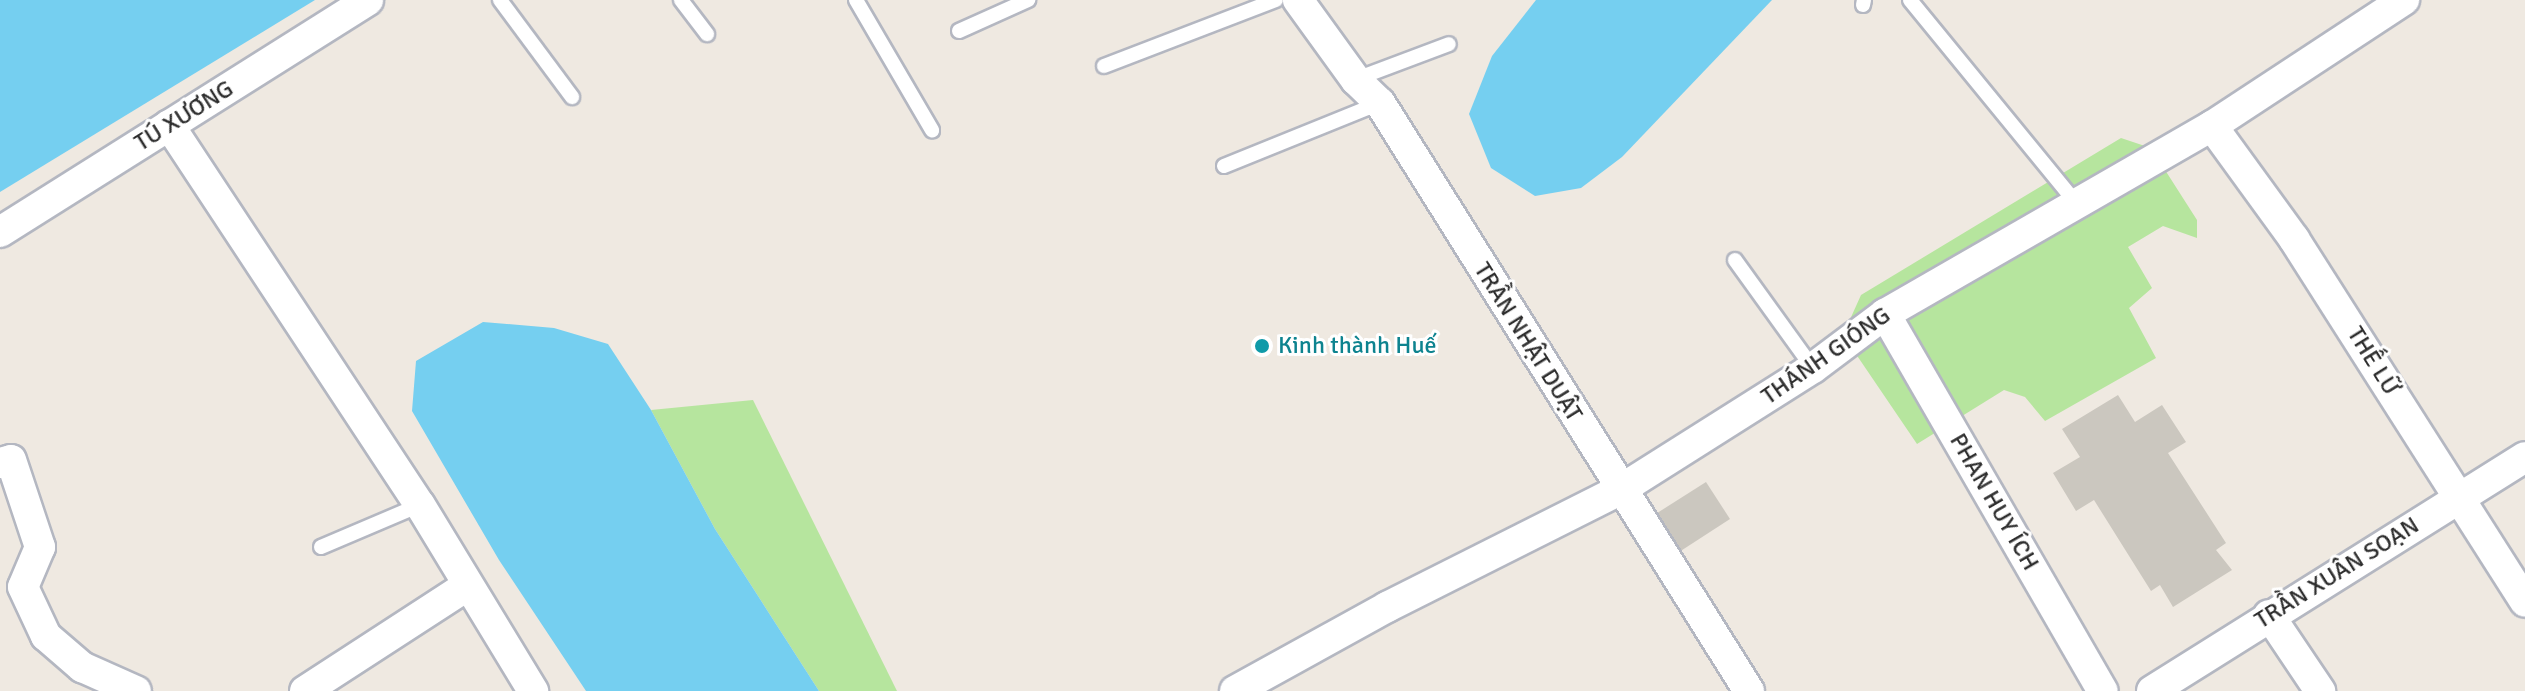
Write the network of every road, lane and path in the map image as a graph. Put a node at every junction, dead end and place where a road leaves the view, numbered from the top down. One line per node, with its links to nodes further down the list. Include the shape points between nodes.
1 (368, 0): 17 (street, TÚ XƯƠNG)
2 (500, 0): 15 (lane)
3 (681, 0): 11 (lane)
4 (856, 0): 19 (lane)
5 (1028, 0): 10 (lane)
6 (1276, 0): 13 (lane)
7 (1298, 0): 14 (street, TRẦN NHẬT DUẬT)
8 (1910, 0): 21 (lane)
9 (2404, 0): 18 (street, THÁNH GIÓNG)
10 (959, 31)
11 (707, 34)
12 (1449, 44): 14 (lane)
13 (1104, 66)
14 (1356, 80): 16 (street, TRẦN NHẬT DUẬT)
15 (572, 97)
16 (1380, 103): 20 (lane); 28 (street, TRẦN NHẬT DUẬT)
17 (169, 125): 22 (street, TÚ XƯƠNG); 30 (street)
18 (2212, 126): 21 (street, THÁNH GIÓNG); 29 (street, THẾ LỮ, via 2294,239)
19 (932, 130)
20 (1224, 166)
21 (2078, 205): 24 (street, THÁNH GIÓNG)
22 (0, 232)
23 (1735, 260): 25 (lane)
24 (1885, 314): 25 (street, THÁNH GIÓNG); 41 (street, PHAN HUY ÍCH)
25 (1813, 368): 28 (street, THÁNH GIÓNG)
26 (2525, 457): 29 (street, TRẦN XUÂN SOẠN)
27 (0, 463): 36 (street, via 11,460 40,547 23,587 46,636 82,667)
28 (1620, 490): 39 (street, THÁNH GIÓNG, via 1387,607); 40 (street, TRẦN NHẬT DUẬT)
29 (2459, 497): 33 (street, THẾ LỮ); 34 (street, TRẦN XUÂN SOẠN)
30 (420, 505): 31 (lane); 32 (street)
31 (321, 547)
32 (468, 585): 35 (street); 38 (street)
33 (2525, 602)
34 (2269, 615): 42 (street, TRẦN XUÂN SOẠN); 43 (street)
35 (337, 681): 37 (street)
36 (136, 691)
37 (305, 691)
38 (533, 691)
39 (1235, 691)
40 (1749, 691)
41 (2103, 691)
42 (2152, 691)
43 (2320, 691)

